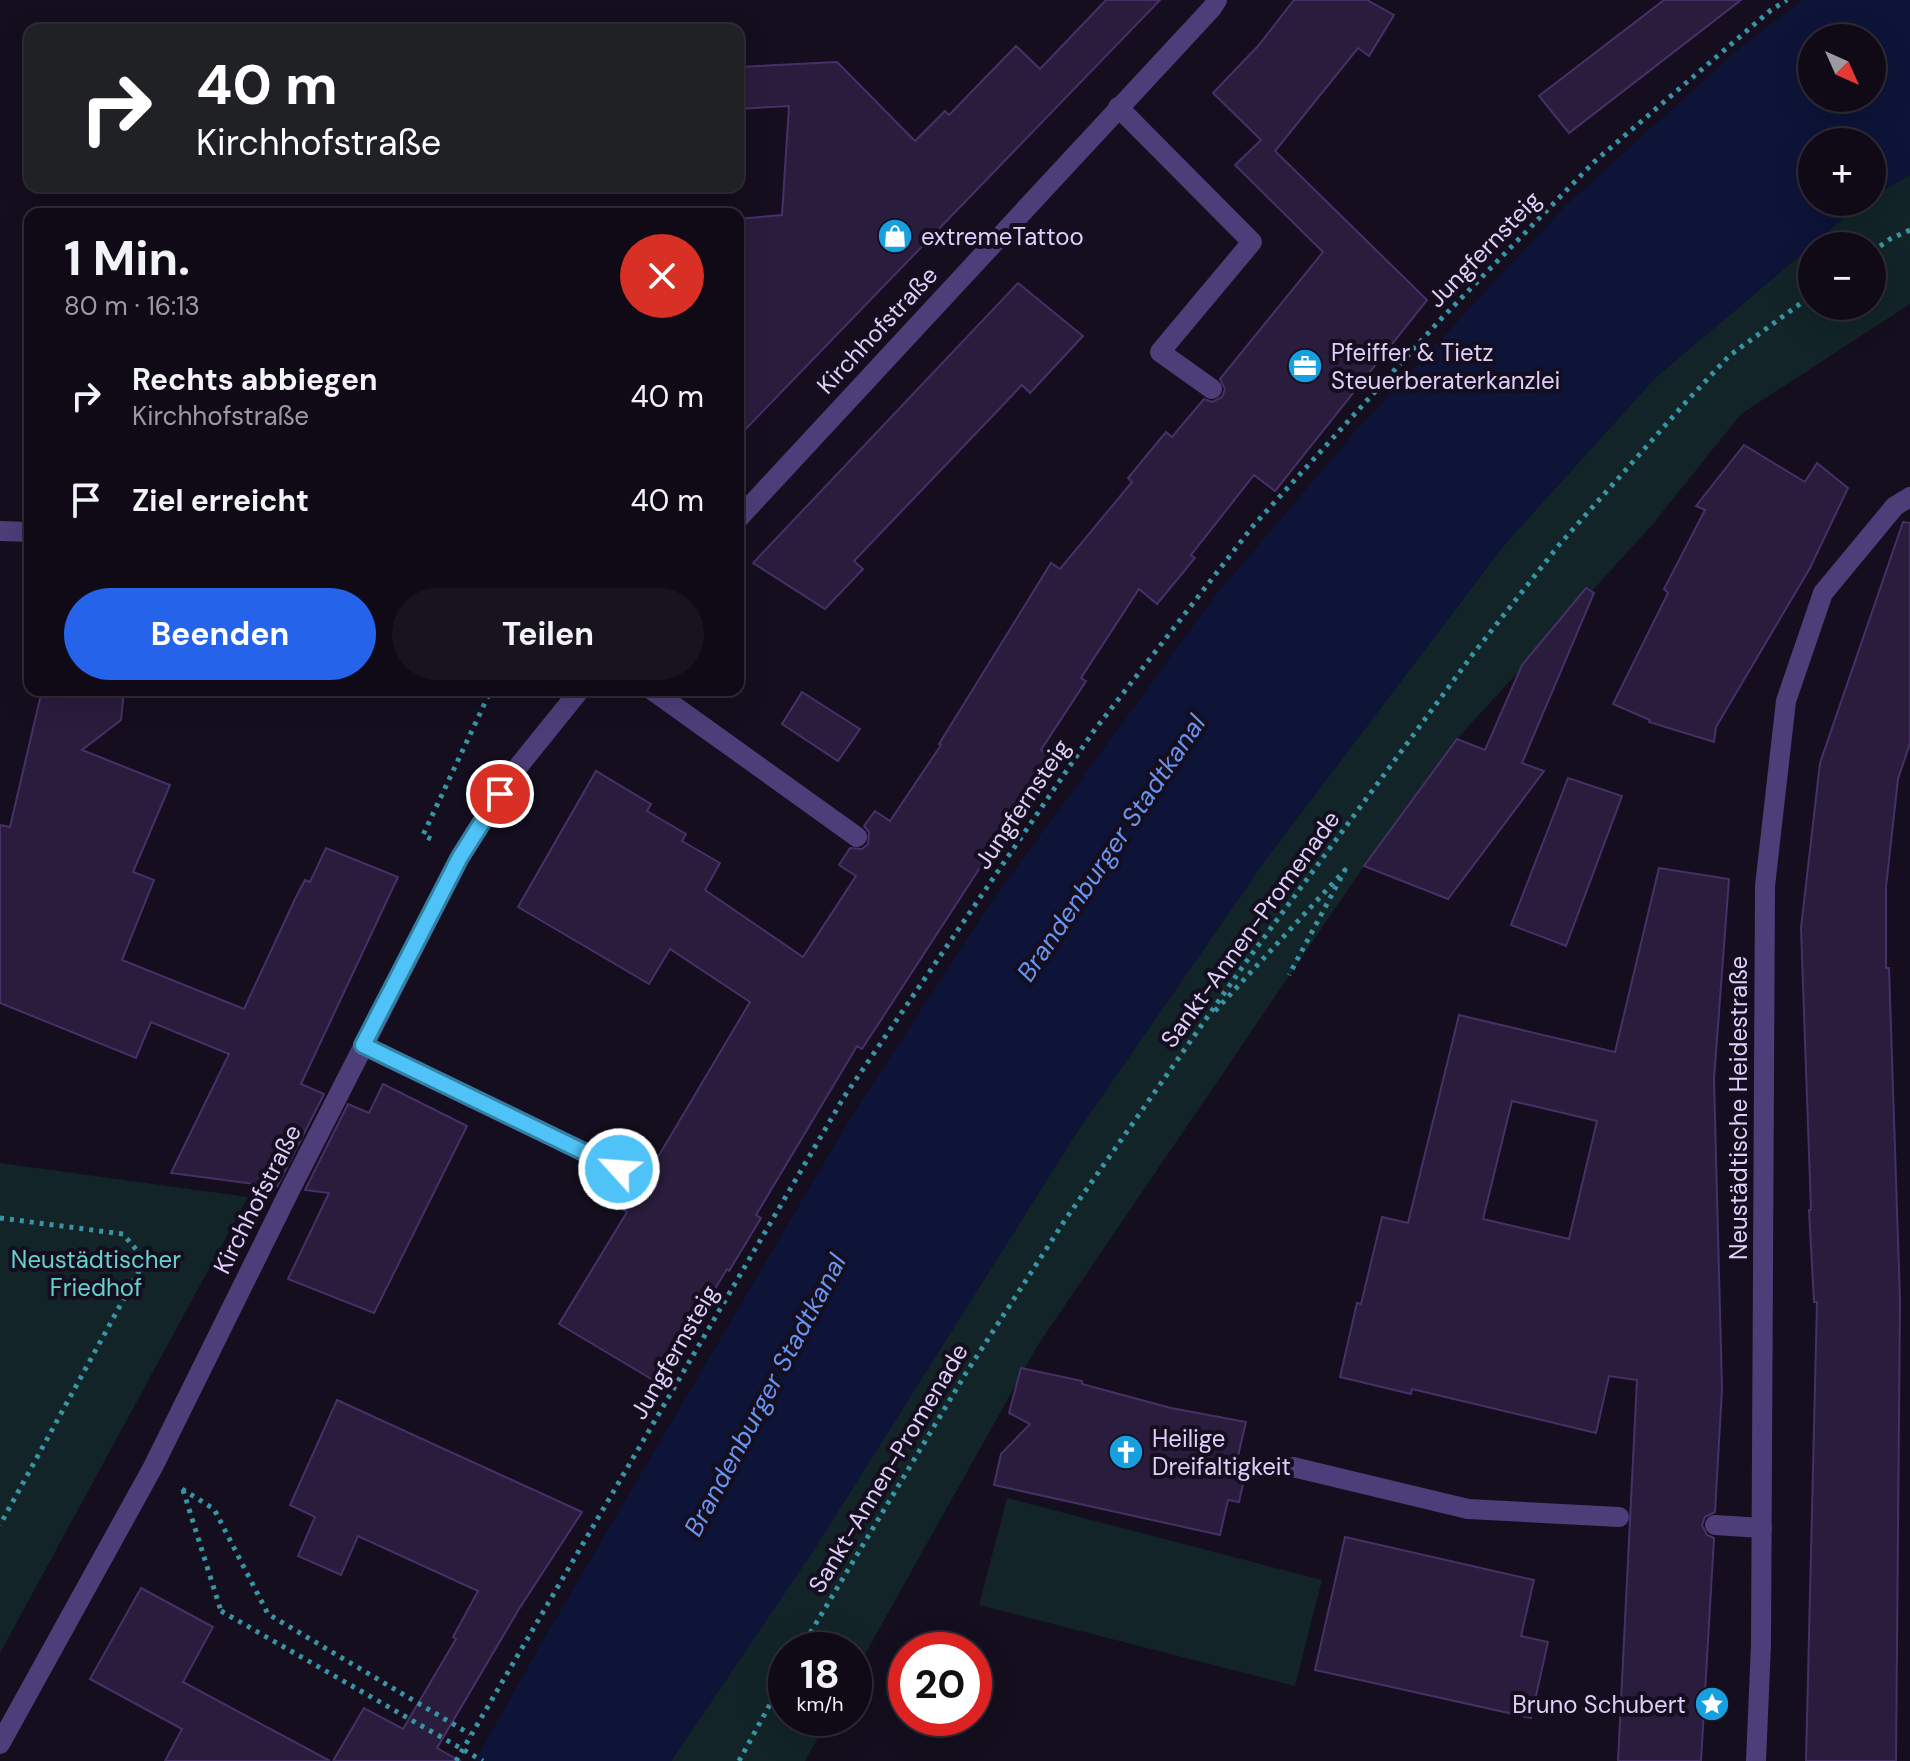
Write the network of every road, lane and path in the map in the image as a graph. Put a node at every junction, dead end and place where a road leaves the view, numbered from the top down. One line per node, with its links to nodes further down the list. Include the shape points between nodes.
1 (1217, 0): 3 (street, Kirchhofstraße)
2 (1787, 0): 27 (path, Jungfernsteig, via 1594,162 1440,320 1253,526 1093,732 844,1097)
3 (1118, 107): 7 (street, via 1252,242 1160,352); 9 (street, Kirchhofstraße)
4 (1910, 230): 5 (path)
5 (1886, 242)
6 (1798, 305): 16 (path, Sankt-Annen-Promenade, via 1729,356 1559,545 1473,654)
7 (1212, 389)
8 (1910, 497): 24 (street, Neustädtische Heidestraße, via 1895,506 1823,593 1786,701 1765,886)
9 (744, 512)
10 (0, 531): 11 (street)
11 (24, 532)
12 (575, 696): 17 (street, Kirchhofstraße, via 513,773 460,857)
13 (660, 696): 14 (street)
14 (857, 837)
15 (1289, 975): 16 (path, via 1345,870)
16 (1201, 1027): 25 (path, Sankt-Annen-Promenade, via 974,1360)
17 (363, 1045): 18 (street); 28 (street, Kirchhofstraße, via 153,1467)
18 (619, 1169)
19 (0, 1218): 22 (path, via 123,1234 145,1260)
20 (1293, 1467): 21 (street, via 1468,1509)
21 (1619, 1517)
22 (0, 1525)
23 (1715, 1525): 24 (street)
24 (1762, 1528): 32 (street, Neustädtische Heidestraße)
25 (811, 1632)
26 (768, 1708): 31 (path)
27 (470, 1734): 29 (path, Jungfernsteig); 30 (path, bridge, via 268,1614 214,1509 182,1489 221,1611)
28 (0, 1744)
29 (456, 1761)
30 (483, 1761)
31 (739, 1761)
32 (1756, 1761)

